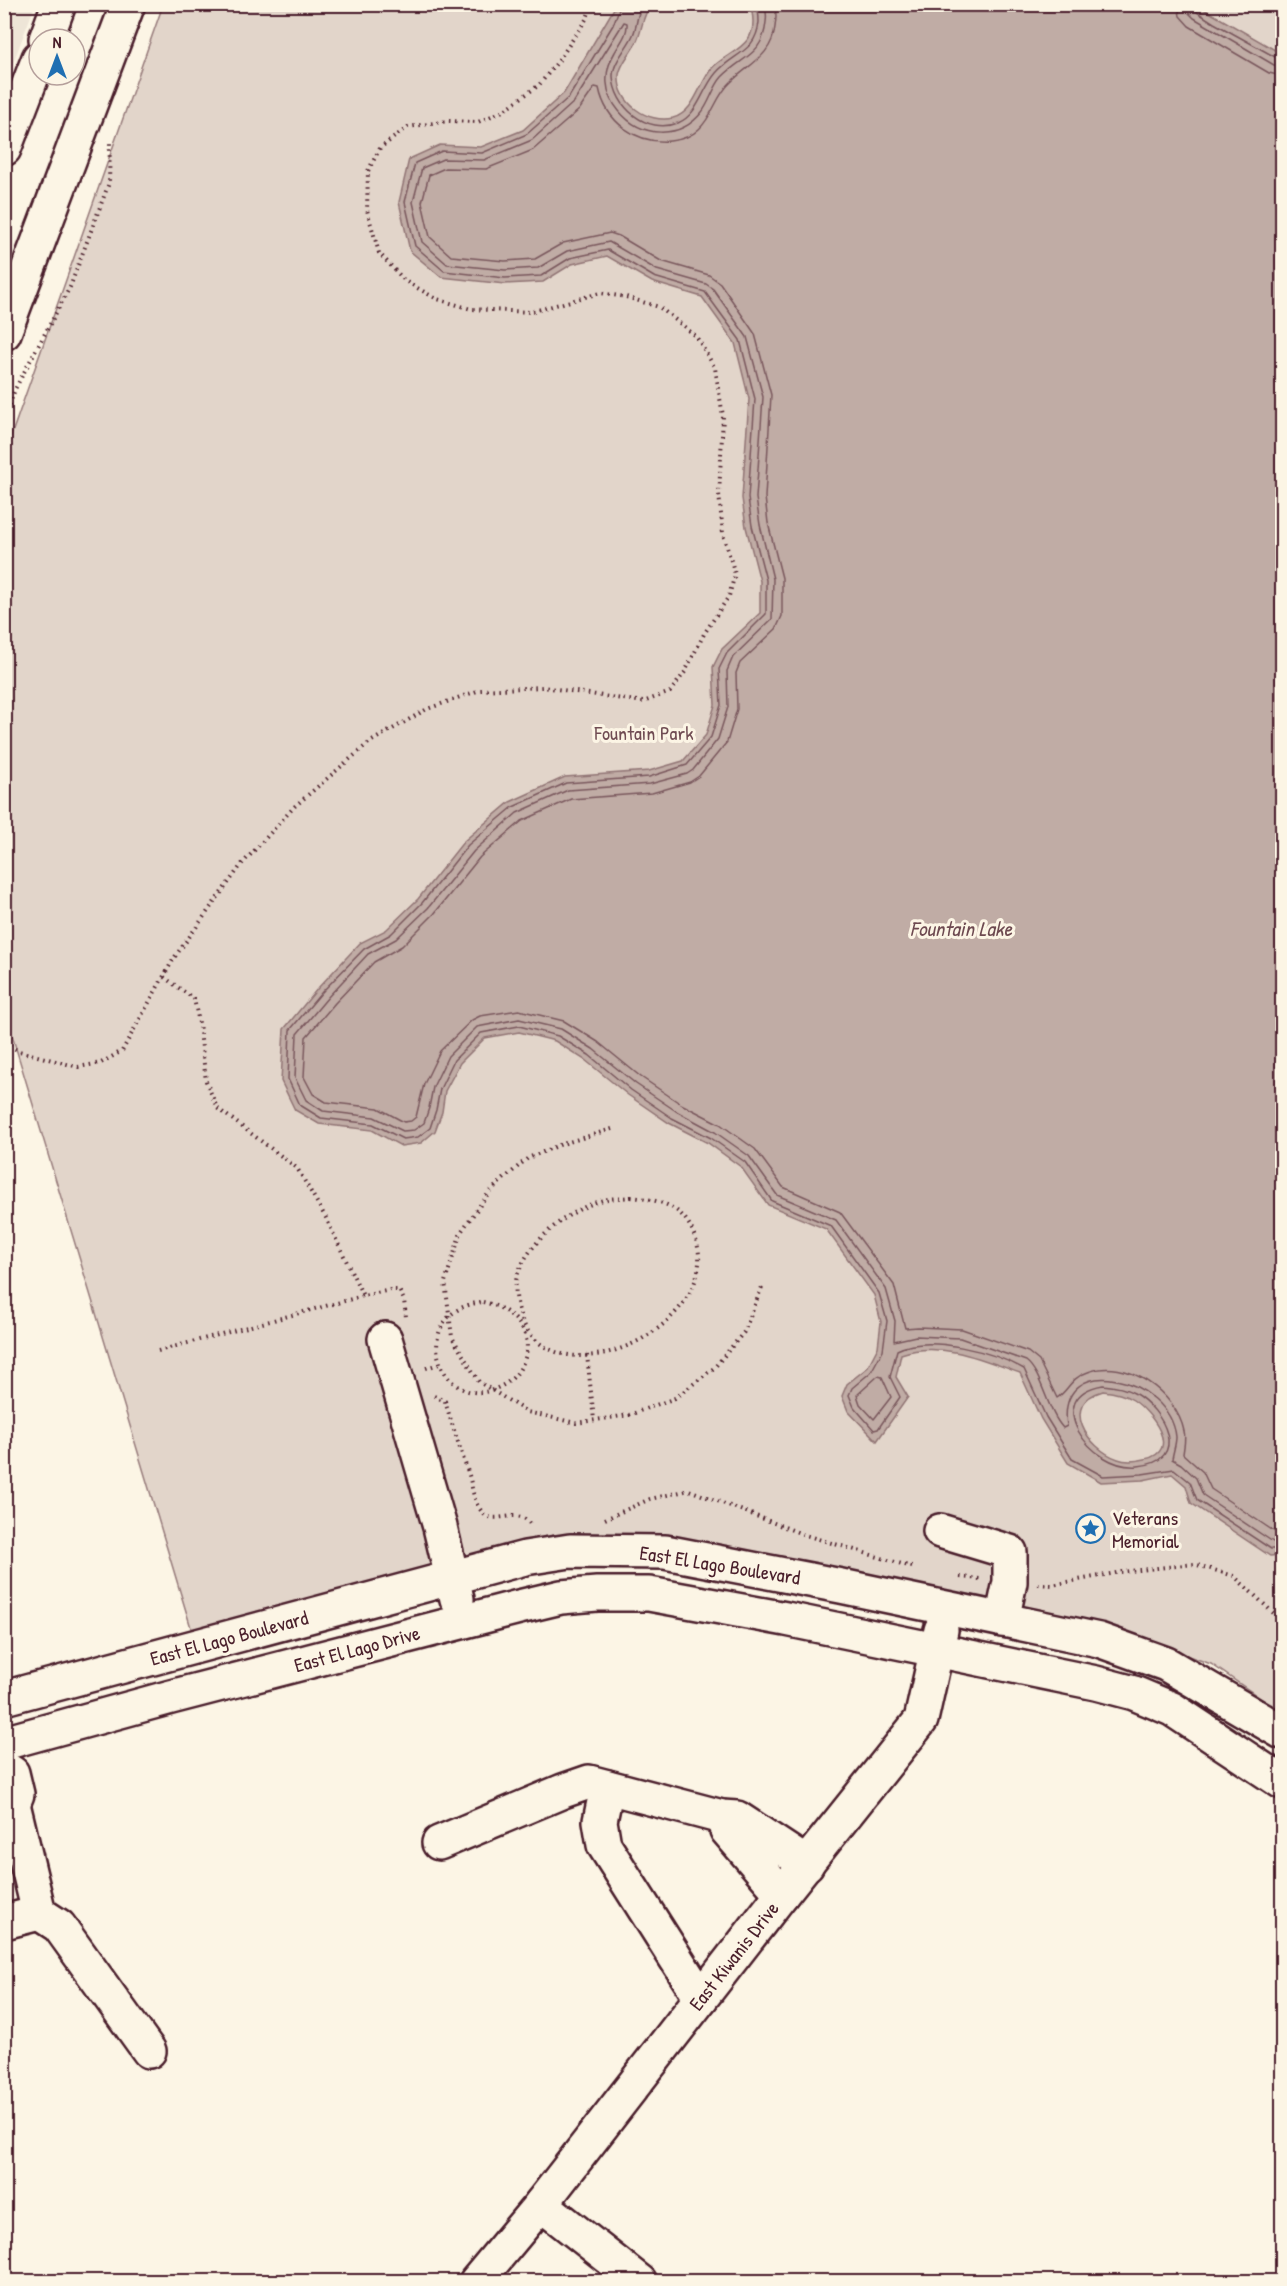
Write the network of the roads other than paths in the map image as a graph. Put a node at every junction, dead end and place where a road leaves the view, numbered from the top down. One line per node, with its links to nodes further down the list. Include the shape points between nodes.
1 (59, 4): 3 (street)
2 (128, 4): 6 (street)
3 (50, 27)
4 (28, 87): 5 (street)
5 (4, 148)
6 (7, 317)
7 (396, 1332): 9 (street)
8 (940, 1531): 11 (street, via 1010,1551 1010,1582)
9 (452, 1578): 10 (street, East El Lago Boulevard, via 525,1558 570,1551 665,1551); 12 (street); 13 (street, East El Lago Boulevard)
10 (950, 1592): 11 (street, East El Lago Boulevard); 14 (street, East Kiwanis Drive)
11 (1002, 1620): 17 (street, East El Lago Boulevard, via 1099,1640 1166,1664)
12 (463, 1621): 14 (street, East El Lago Boulevard, via 561,1597 649,1594); 15 (street, East El Lago Drive)
13 (237, 1636): 15 (street); 16 (street, East El Lago Boulevard)
14 (937, 1650): 20 (street, East El Lago Boulevard, via 1134,1693 1172,1709); 25 (street, East Kiwanis Drive, via 921,1720)
15 (251, 1676): 18 (street)
16 (4, 1698)
17 (1282, 1732)
18 (4, 1743)
19 (4, 1767): 22 (street, via 12,1773 16,1794)
20 (1282, 1782)
21 (608, 1787): 23 (street); 24 (street, via 589,1782); 29 (street, via 600,1821 604,1845)
22 (9, 1801): 27 (street)
23 (722, 1817): 25 (street, via 737,1818); 26 (street, via 727,1830)
24 (439, 1843)
25 (807, 1864): 26 (street, East Kiwanis Drive)
26 (782, 1894): 29 (street, East Kiwanis Drive)
27 (39, 1913): 28 (street); 30 (street, via 59,1926)
28 (4, 1922)
29 (701, 1998): 31 (street, East Kiwanis Drive)
30 (149, 2051)
31 (541, 2204): 32 (street, East Kiwanis Drive); 33 (street)
32 (476, 2282)
33 (640, 2282)

